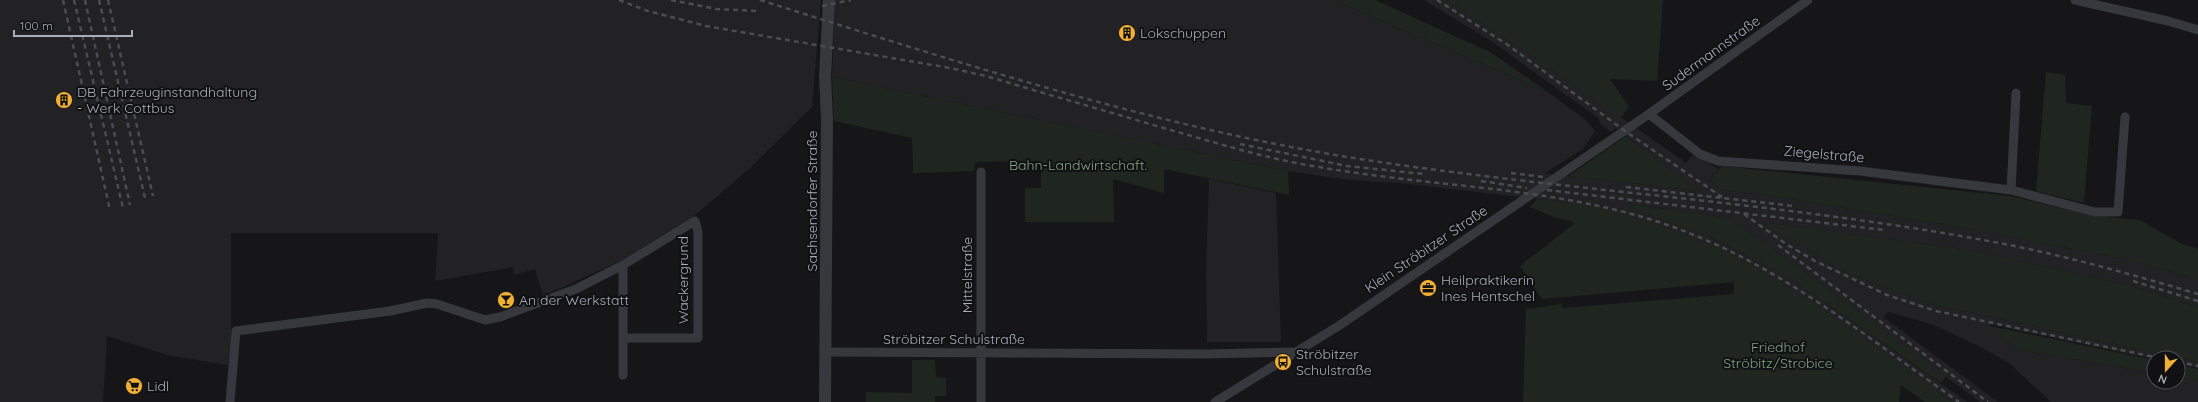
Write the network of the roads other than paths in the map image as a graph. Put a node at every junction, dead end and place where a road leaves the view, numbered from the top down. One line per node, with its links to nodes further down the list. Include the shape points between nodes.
1 (830, 0): 12 (street, Sachsendorfer Straße, via 825,76)
2 (1808, 0): 6 (street, Sudermannstraße)
3 (2075, 0): 4 (street, via 2154,17)
4 (2198, 30)
5 (2016, 93): 9 (street)
6 (1649, 114): 9 (street, Ziegelstraße, via 1700,154 1718,161 1860,171); 13 (street, Klein Ströbitzer Straße)
7 (2125, 117): 9 (street, Ziegelstraße, via 2118,212 2095,212)
8 (981, 172): 14 (street, Mittelstraße)
9 (2011, 190)
10 (623, 265): 11 (street); 11 (street, Wackergrund, via 694,221 698,232 698,338); 16 (street, via 576,289 485,320 427,303 390,311 236,330)
11 (624, 338): 15 (street)
12 (826, 352): 14 (street, Ströbitzer Schulstraße); 17 (street, Sachsendorfer Straße)
13 (1297, 352): 14 (street, Ströbitzer Schulstraße); 19 (street, Klein Ströbitzer Straße)
14 (981, 353): 18 (street, Mittelstraße)
15 (623, 375)
16 (230, 402)
17 (825, 402)
18 (981, 402)
19 (1215, 402)

